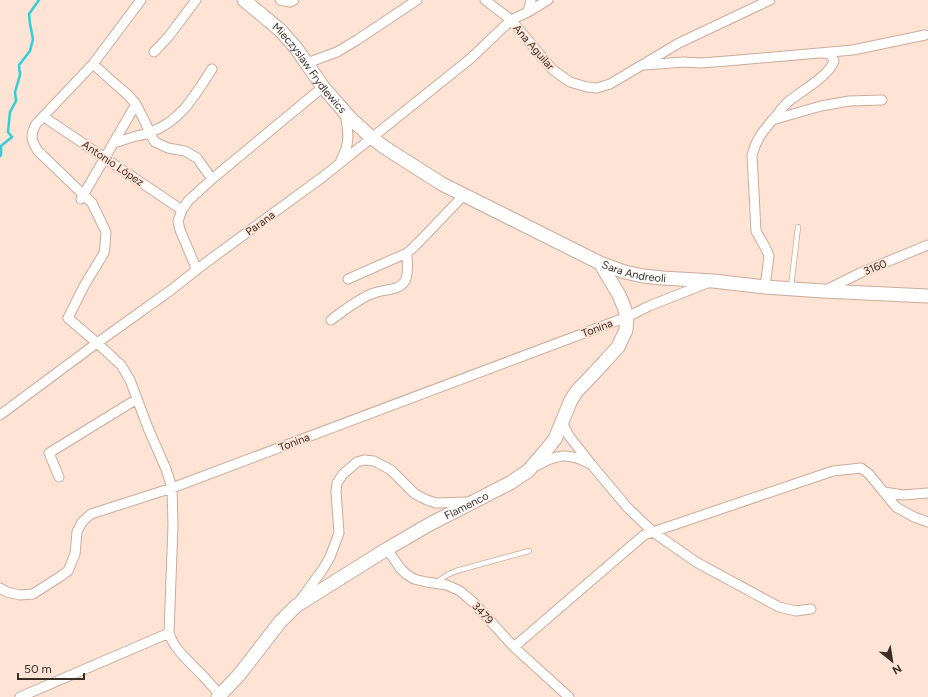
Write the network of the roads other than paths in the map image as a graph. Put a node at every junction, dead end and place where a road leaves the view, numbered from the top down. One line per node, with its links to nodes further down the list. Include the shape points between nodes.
1 (141, 0): 18 (street)
2 (196, 0): 15 (street)
3 (244, 0): 17 (street, Mieczyslaw Frydlewics, via 280,30)
4 (280, 0): 5 (street)
5 (294, 0)
6 (417, 0): 17 (street, via 337,52)
7 (485, 0): 12 (street, Ana Aguilar)
8 (531, 0): 11 (street)
9 (548, 0): 11 (street, Parana)
10 (770, 0): 19 (street, via 679,43)
11 (528, 12): 12 (street, Parana)
12 (511, 20): 19 (street, Ana Aguilar, via 553,70 570,82 597,88 610,84); 29 (street, Parana, via 470,59)
13 (925, 35): 14 (street)
14 (853, 50): 16 (street); 20 (street)
15 (154, 52)
16 (823, 53): 19 (street); 20 (street, via 834,61)
17 (307, 63): 22 (street, Mieczyslaw Frydlewics)
18 (93, 64): 24 (street); 26 (street)
19 (641, 65)
20 (833, 66): 27 (street, via 787,103)
21 (212, 69): 28 (street, via 192,100 179,114)
22 (323, 87): 25 (street, Mieczyslaw Frydlewics); 33 (street)
23 (882, 100): 27 (street, via 849,101 821,106)
24 (136, 104): 28 (street); 30 (street)
25 (345, 112): 29 (street, Mieczyslaw Frydlewics); 32 (street, via 348,137 346,151)
26 (44, 117): 31 (street, Antonio López); 35 (street, via 32,132 32,143)
27 (772, 120): 44 (street, via 755,144 752,155 756,231 769,256)
28 (149, 133): 30 (street); 33 (street, via 155,142 197,158)
29 (372, 138): 32 (street, Parana); 34 (street, Sara Andreoli)
30 (113, 144): 31 (street)
31 (105, 158): 35 (street); 36 (street, Antonio López)
32 (340, 164): 41 (street, Parana)
33 (212, 179): 36 (street)
34 (464, 195): 39 (street); 40 (street, Sara Andreoli)
35 (83, 197): 50 (street, via 92,203 106,232 105,245 104,253 68,318)
36 (182, 210): 41 (street, via 178,222)
37 (798, 227): 45 (lane)
38 (928, 245): 46 (street, 3160)
39 (407, 253): 42 (street); 49 (street, via 406,280 401,286 373,293)
40 (600, 263): 43 (street, Sara Andreoli, via 643,276); 48 (street, via 619,295)
41 (196, 270): 50 (street, Parana)
42 (348, 279)
43 (713, 281): 44 (street, Sara Andreoli); 48 (street, Tonina)
44 (765, 287): 45 (street, Sara Andreoli)
45 (790, 289): 46 (street, Sara Andreoli)
46 (823, 291): 47 (street, Sara Andreoli)
47 (928, 296)
48 (627, 317): 53 (street, Flamenco, via 626,330 618,347 577,391); 57 (street, Tonina)
49 (331, 320)
50 (97, 343): 51 (street, via 121,365); 52 (street, Parana)
51 (137, 399): 56 (street, via 49,453); 57 (street)
52 (0, 415)
53 (562, 422): 54 (street, via 569,436); 55 (street, Flamenco, via 548,449)
54 (591, 464): 55 (street, via 578,458 564,456 548,459); 62 (street, via 627,507)
55 (528, 471): 60 (street, Flamenco)
56 (59, 477)
57 (172, 488): 66 (street, Tonina, via 91,514 82,522 77,532 75,554 68,571 33,594 20,596); 69 (street)
58 (884, 492): 59 (street, via 903,495); 61 (street, via 896,507); 62 (street, via 861,468 833,471)
59 (928, 493)
60 (474, 502): 63 (street, Flamenco); 67 (street, via 449,504 427,500 415,494 391,470 374,461 357,462 337,483 339,533 330,557)
61 (928, 522)
62 (653, 532): 68 (street, via 696,562 779,607 796,611); 70 (street, via 644,535)
63 (387, 549): 65 (street, 3479, via 406,574 414,579); 67 (street, Flamenco)
64 (529, 551): 65 (lane, via 456,571)
65 (436, 583): 70 (street, 3479, via 460,591)
66 (0, 588)
67 (296, 606): 71 (street, Flamenco)
68 (811, 609)
69 (169, 632): 71 (street, via 171,640); 72 (street)
70 (514, 647): 73 (street, 3479)
71 (220, 696)
72 (20, 697)
73 (569, 697)

